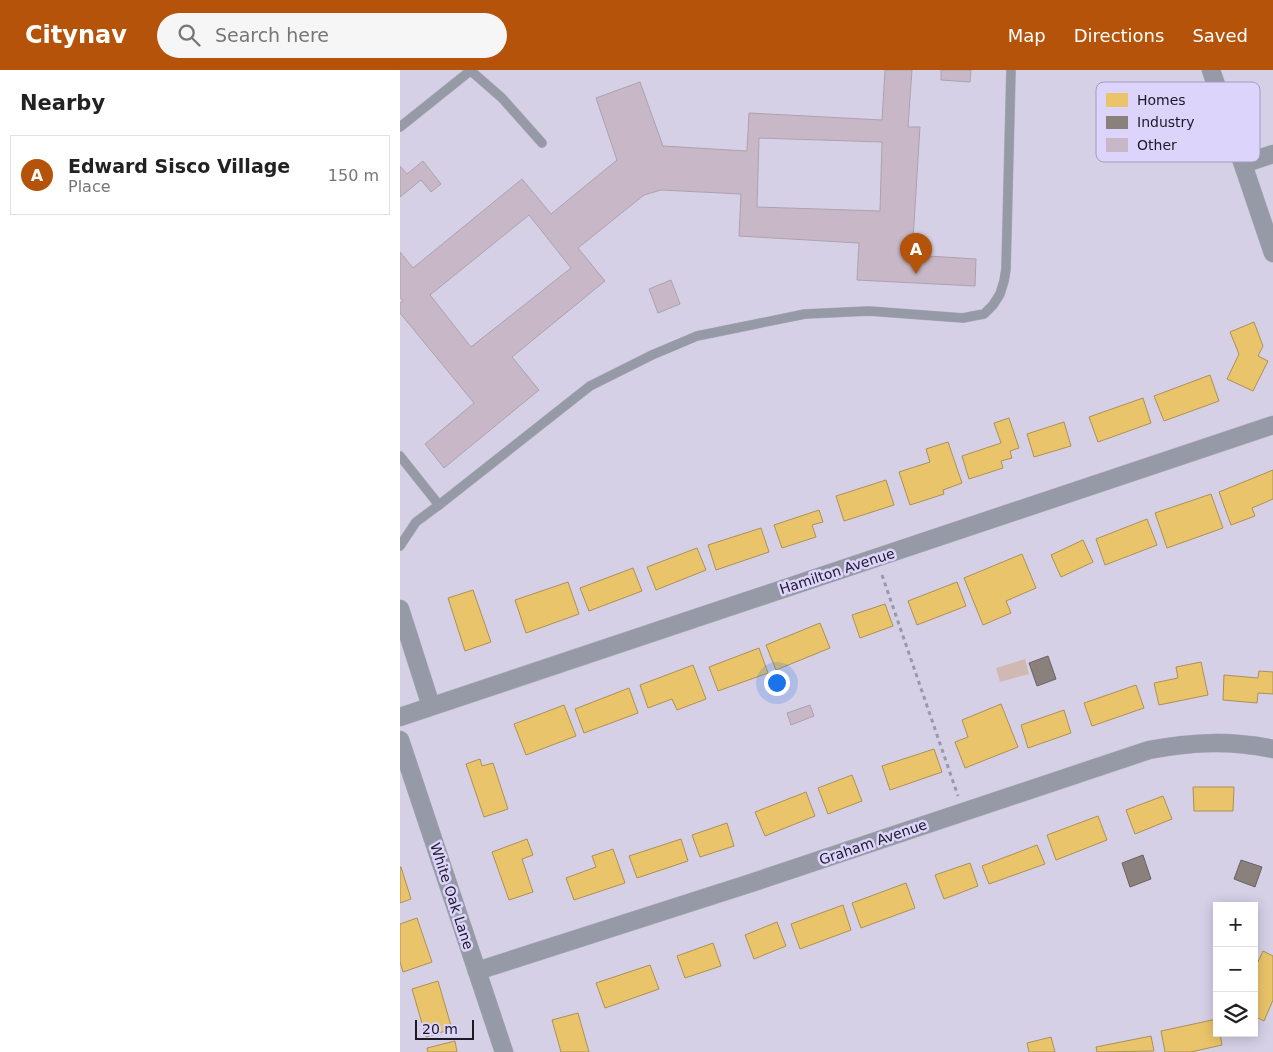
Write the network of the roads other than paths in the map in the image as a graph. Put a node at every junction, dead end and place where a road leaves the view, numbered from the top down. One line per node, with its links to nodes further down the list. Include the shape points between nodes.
1 (1011, 70): 14 (lane, via 1006,269 1000,294 984,314 963,318 869,311 806,314 697,336 590,386)
2 (1211, 70): 4 (street)
3 (470, 71): 5 (lane); 6 (lane, via 502,98)
4 (1215, 82)
5 (400, 127)
6 (542, 143)
7 (1273, 154): 8 (street)
8 (1260, 158)
9 (1249, 162): 10 (street)
10 (1243, 164): 11 (street)
11 (1273, 253)
12 (1273, 424): 17 (street, Hamilton Avenue)
13 (400, 456): 14 (lane)
14 (439, 504): 15 (lane, via 416,522)
15 (400, 546)
16 (400, 609): 17 (street)
17 (431, 706): 18 (street, Hamilton Avenue)
18 (400, 718)
19 (400, 740): 21 (street, White Oak Lane)
20 (1273, 749): 21 (street, Graham Avenue, via 1217,742 1149,750)
21 (477, 971): 22 (street, White Oak Lane)
22 (504, 1052)

